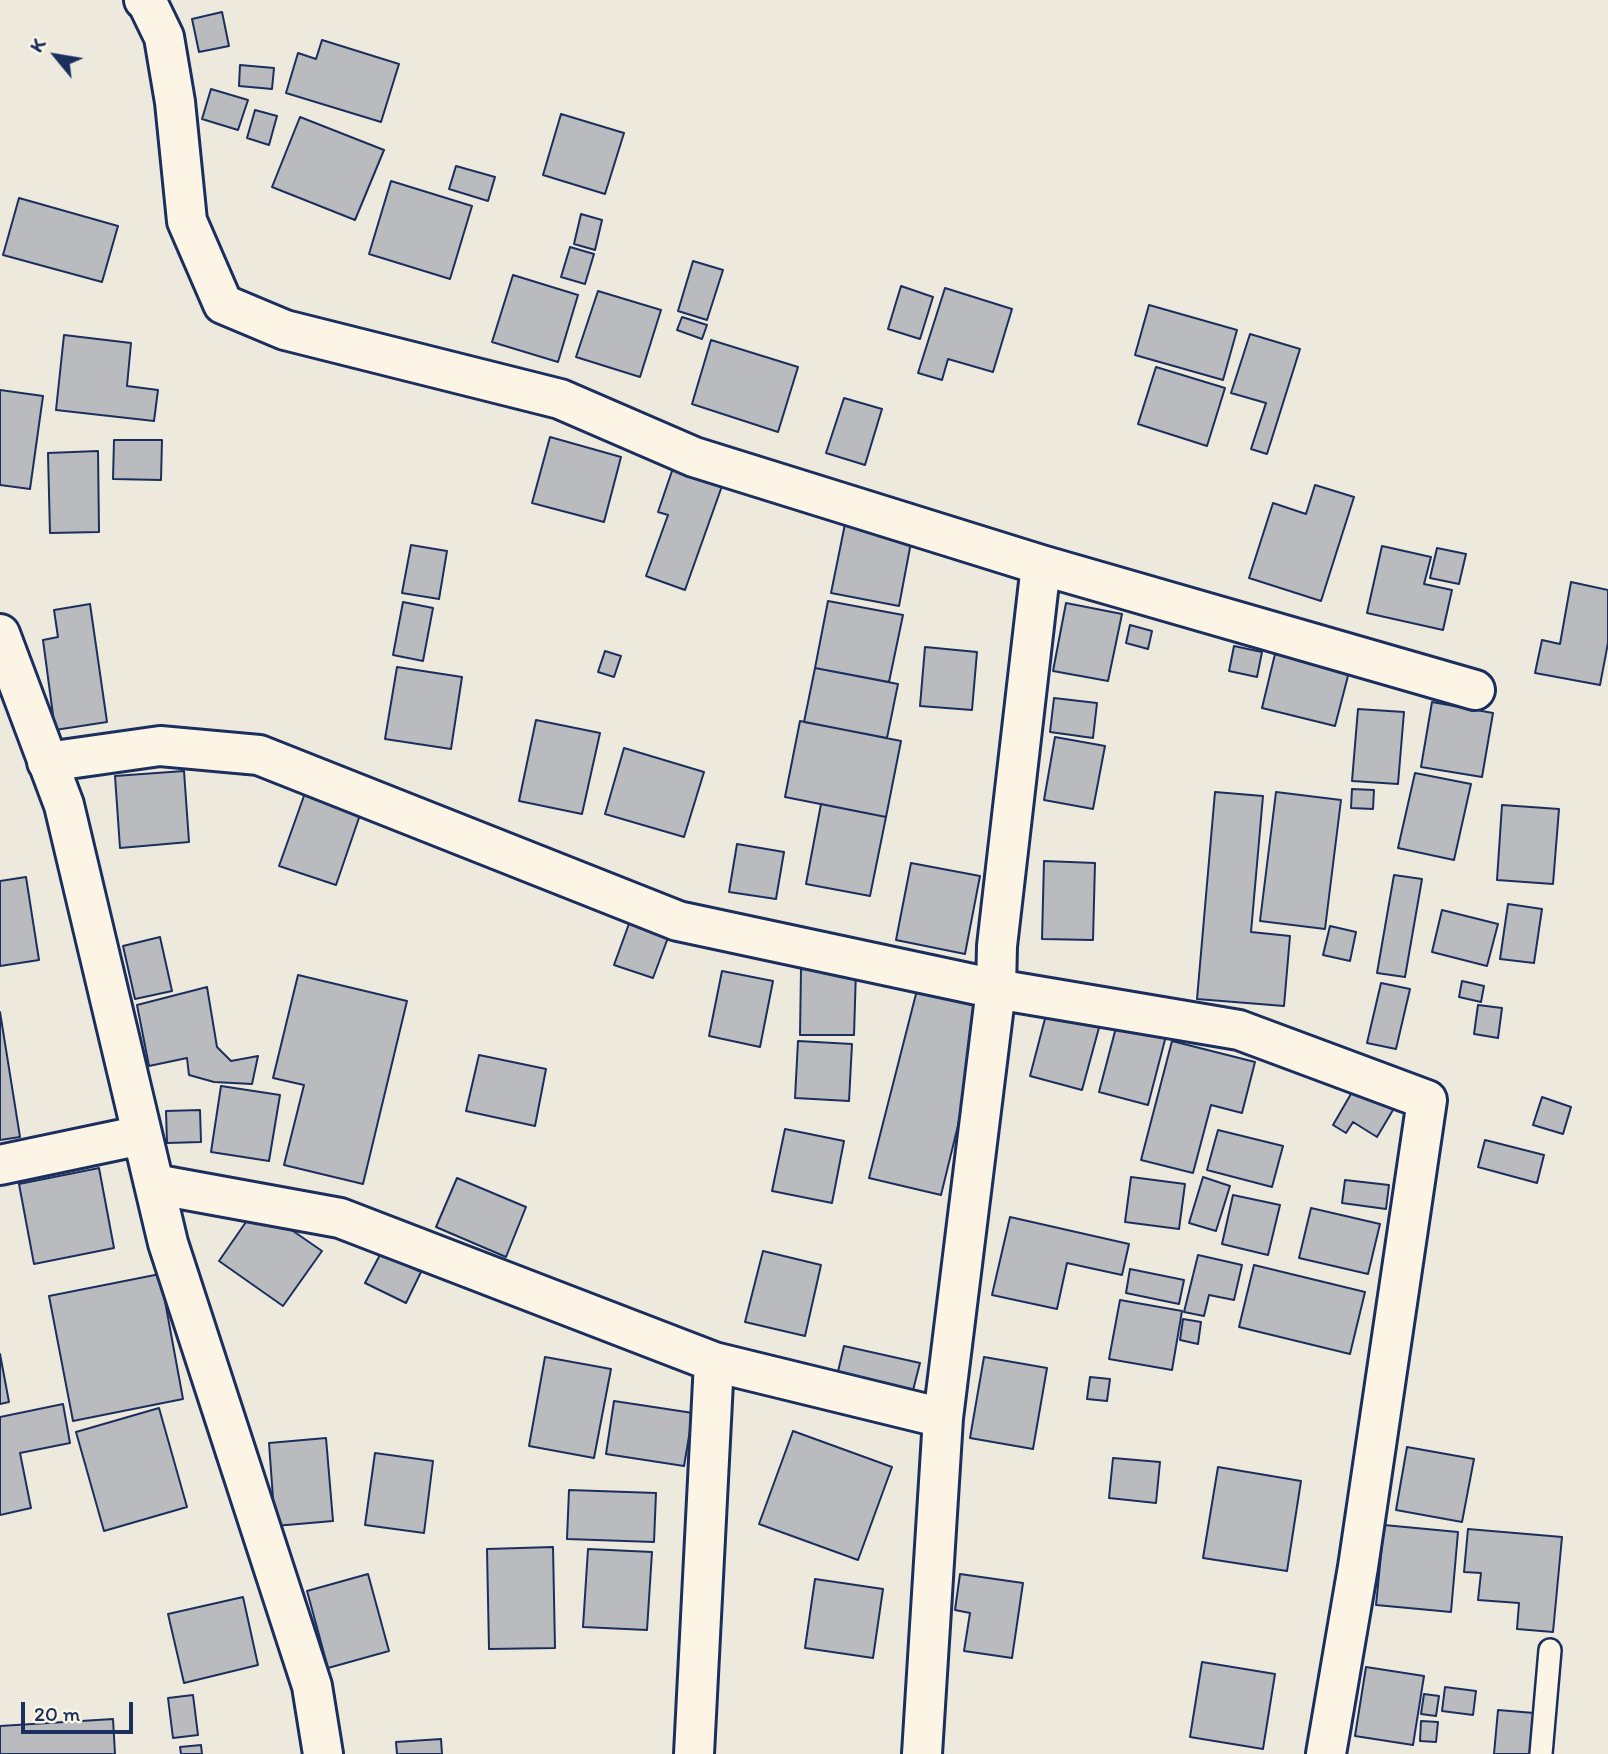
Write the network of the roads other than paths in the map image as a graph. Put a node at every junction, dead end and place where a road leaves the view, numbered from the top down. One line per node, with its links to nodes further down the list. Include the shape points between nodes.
1 (144, 0): 2 (street, via 164,37 187,221 223,304 285,330 560,399 694,457)
2 (1041, 565): 4 (street); 6 (street)
3 (0, 634): 5 (street)
4 (1475, 690)
5 (47, 762): 6 (street, via 160,746 259,755 678,921); 7 (street, via 64,806)
6 (996, 989): 11 (street); 16 (street, via 1239,1030 1427,1100)
7 (142, 1135): 8 (street); 9 (street)
8 (0, 1165)
9 (154, 1184): 10 (street, via 340,1218); 13 (street, via 168,1243 312,1686)
10 (714, 1363): 11 (street); 14 (street)
11 (943, 1418): 15 (street)
12 (1550, 1650): 17 (lane)
13 (323, 1754)
14 (694, 1754)
15 (922, 1754)
16 (1326, 1754)
17 (1541, 1754)

